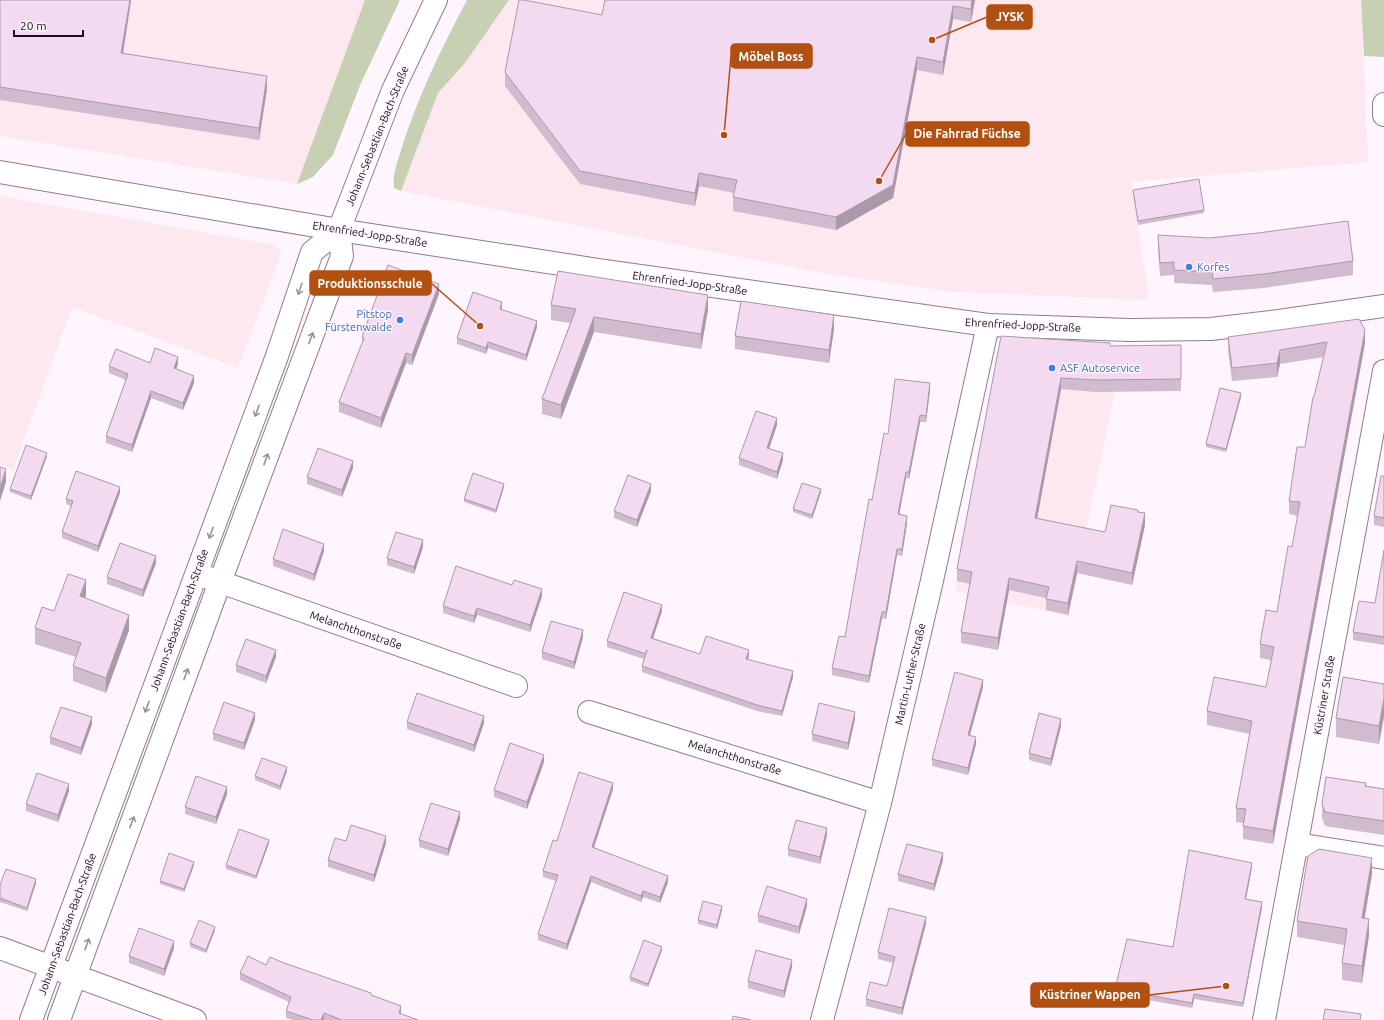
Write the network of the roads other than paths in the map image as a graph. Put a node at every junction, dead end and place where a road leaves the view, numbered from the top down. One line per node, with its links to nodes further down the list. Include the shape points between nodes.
1 (436, 0): 5 (street, Johann-Sebastian-Bach-Straße, via 392,90)
2 (1384, 104): 3 (street)
3 (1384, 115)
4 (0, 172): 5 (street, Ehrenfried-Jopp-Straße)
5 (339, 230): 7 (street, Ehrenfried-Jopp-Straße); 9 (street, Johann-Sebastian-Bach-Straße, one-way to 9, via 312,252 277,356); 10 (street, Johann-Sebastian-Bach-Straße, one-way to 5, via 342,256)
6 (1384, 306): 7 (street, Ehrenfried-Jopp-Straße, via 1211,329 1129,330)
7 (988, 325): 13 (street, Martin-Luther-Straße)
8 (1384, 371): 14 (street, Küstriner Straße)
9 (196, 574): 10 (street, Melanchthonstraße); 17 (street, Johann-Sebastian-Bach-Straße, one-way to 17)
10 (220, 582): 11 (street, Melanchthonstraße); 18 (street, Johann-Sebastian-Bach-Straße, one-way to 10)
11 (516, 686)
12 (589, 712): 13 (street, Melanchthonstraße)
13 (880, 803): 22 (street, Martin-Luther-Straße)
14 (1297, 844): 15 (street); 23 (street, Küstriner Straße)
15 (1384, 858)
16 (0, 948): 17 (street)
17 (51, 966): 18 (street); 19 (street, Johann-Sebastian-Bach-Straße)
18 (76, 976): 20 (street, Johann-Sebastian-Bach-Straße); 21 (street)
19 (31, 1020)
20 (59, 1020)
21 (195, 1020)
22 (822, 1020)
23 (1264, 1020)

